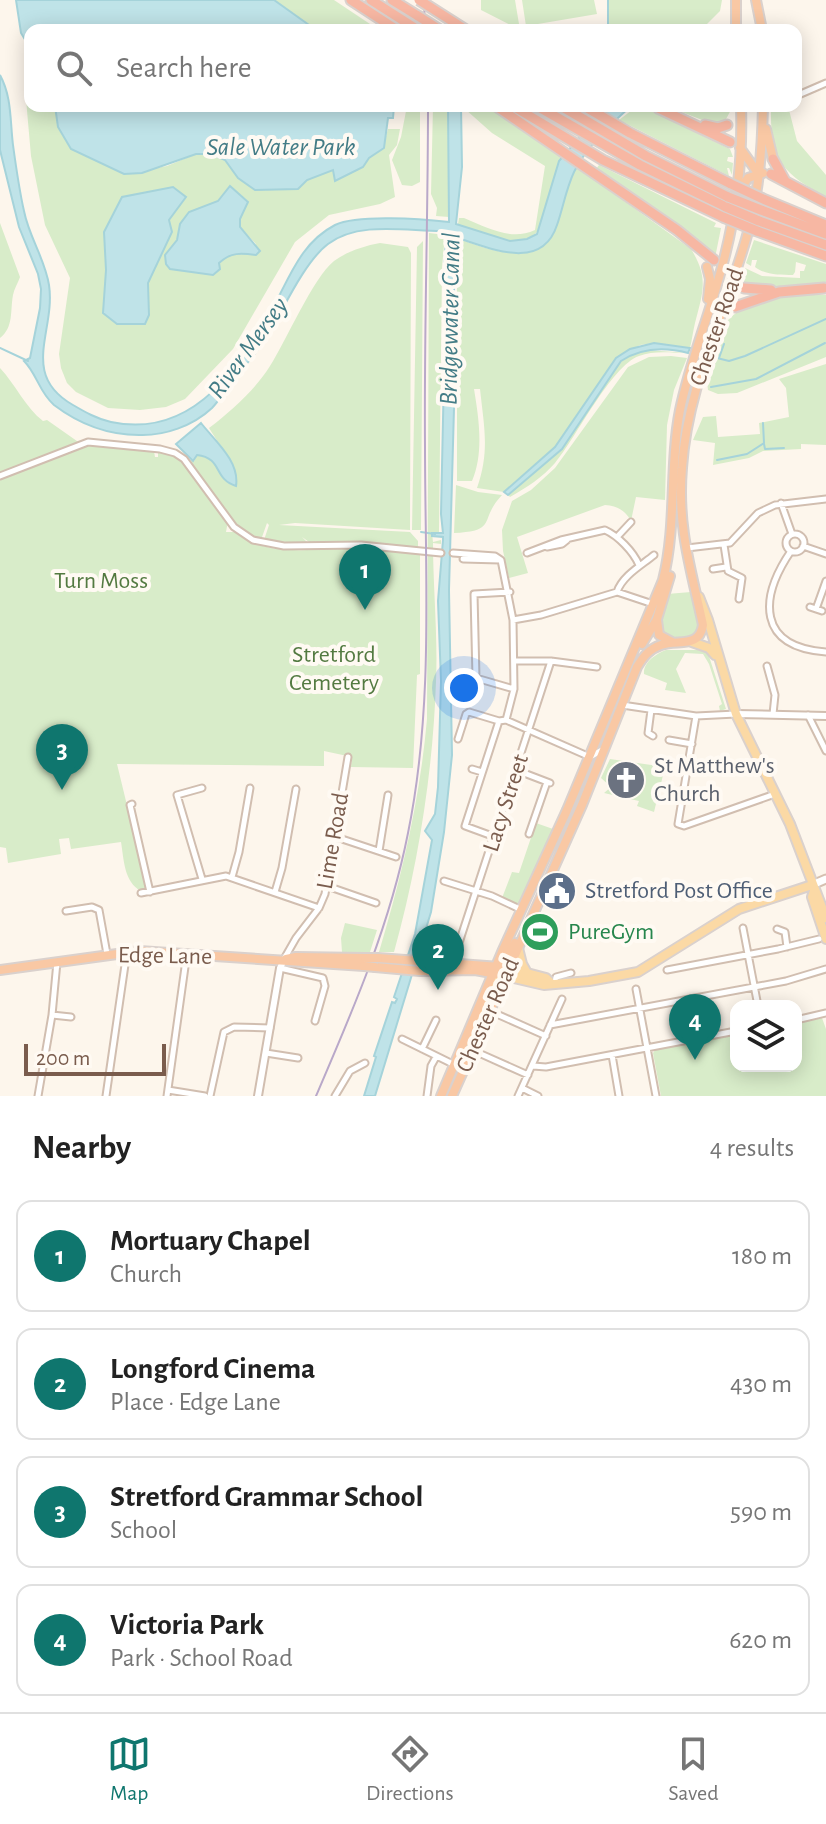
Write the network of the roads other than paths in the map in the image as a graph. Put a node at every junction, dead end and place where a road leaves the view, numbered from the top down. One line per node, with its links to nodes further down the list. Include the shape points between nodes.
1 (345, 0): 8 (highway)
2 (351, 0): 9 (highway)
3 (371, 0): 10 (highway)
4 (392, 0): 11 (highway, bridge)
5 (419, 0): 12 (highway, bridge)
6 (736, 0): 13 (highway)
7 (756, 0): 14 (highway)
8 (379, 24)
9 (388, 24)
10 (409, 24)
11 (431, 24)
12 (457, 24)
13 (736, 24)
14 (761, 24)
15 (826, 83): 16 (street)
16 (802, 93)
17 (507, 112): 43 (highway)
18 (523, 112): 36 (highway, via 603,160)
19 (547, 112): 36 (highway, via 612,150)
20 (572, 112): 36 (highway)
21 (594, 112): 38 (highway, bridge, via 731,184)
22 (666, 112): 29 (highway)
23 (670, 112): 28 (highway, via 713,127)
24 (737, 112): 28 (highway)
25 (741, 112): 30 (highway, Chester Road)
26 (763, 112): 31 (highway)
27 (763, 112): 32 (highway, Chester Road)
28 (727, 125)
29 (730, 142): 30 (highway)
30 (741, 149): 32 (highway); 36 (highway, Chester Road)
31 (773, 159): 34 (highway)
32 (759, 173): 33 (highway); 36 (highway, via 748,178); 41 (highway, Chester Road)
33 (771, 174): 34 (highway)
34 (787, 182): 35 (highway)
35 (826, 203)
36 (729, 204): 37 (highway, bridge); 37 (highway, bridge); 43 (highway, Chester Road)
37 (759, 221): 39 (highway); 40 (highway); 42 (highway)
38 (826, 225)
39 (826, 234)
40 (826, 245)
41 (743, 250): 43 (highway); 44 (highway, Chester Road)
42 (826, 256)
43 (715, 263): 44 (highway); 49 (highway); 49 (highway, Chester Road)
44 (733, 279): 45 (highway); 48 (highway, Chester Road)
45 (744, 288): 46 (highway)
46 (825, 288): 47 (highway, via 779,292)
47 (735, 307): 48 (highway)
48 (718, 321): 59 (highway, Chester Road, via 689,418 682,467)
49 (699, 343): 56 (highway, Chester Road, via 675,437)
50 (0, 476): 61 (street, via 88,442 160,449 184,459 234,527 253,540)
51 (826, 499): 52 (street)
52 (781, 503): 54 (street); 57 (street, via 758,513)
53 (631, 522): 55 (street)
54 (792, 534): 58 (street, via 803,538); 60 (street, via 786,542)
55 (617, 537): 63 (street, via 600,529); 69 (street)
56 (670, 542): 66 (highway, Chester Road); 78 (highway, Chester Road)
57 (724, 545): 59 (street); 70 (street)
58 (803, 546): 60 (street); 64 (street)
59 (684, 548): 66 (highway); 72 (highway, Chester Road)
60 (791, 551): 84 (street, via 771,592 772,621 791,645)
61 (441, 553)
62 (453, 553): 68 (street)
63 (527, 553)
64 (826, 554)
65 (654, 555): 69 (street)
66 (673, 557): 72 (highway, Chester Road)
67 (463, 559): 68 (street)
68 (500, 559): 74 (street)
69 (639, 565): 75 (street)
70 (726, 567): 71 (street); 77 (street, via 741,577)
71 (713, 569)
72 (680, 573): 76 (highway, Chester Road); 80 (highway, Chester Road)
73 (826, 581): 79 (street)
74 (510, 592): 81 (street); 91 (street, via 474,594 475,657 476,678)
75 (617, 592): 78 (street); 81 (street)
76 (695, 593): 82 (highway, Chester Road, via 703,628); 86 (main road)
77 (739, 599)
78 (654, 604): 85 (highway, Chester Road)
79 (816, 609)
80 (657, 619): 83 (highway, via 659,635); 85 (highway, Chester Road)
81 (513, 620): 87 (street)
82 (692, 642): 83 (highway, Chester Road); 86 (main road, via 709,648)
83 (674, 643): 92 (highway, Chester Road, via 643,657)
84 (826, 652)
85 (631, 657): 108 (highway, Chester Road)
86 (718, 659): 94 (main road)
87 (514, 661): 88 (street); 91 (street)
88 (551, 661): 90 (street); 100 (street, Lacy Street)
89 (767, 666): 95 (street, via 775,695)
90 (597, 667)
91 (514, 689): 99 (street)
92 (622, 705): 93 (street); 105 (highway, Chester Road)
93 (651, 710): 97 (street); 101 (street, via 648,733)
94 (736, 714): 95 (street); 97 (street); 115 (main road)
95 (773, 714): 96 (street)
96 (808, 715): 98 (street); 106 (street)
97 (696, 716): 104 (street)
98 (826, 716)
99 (502, 721): 100 (street); 102 (street, via 468,712); 111 (street)
100 (529, 731): 108 (street); 110 (street, Lacy Street)
101 (653, 736)
102 (458, 739)
103 (669, 740): 104 (street)
104 (692, 744): 115 (street, via 679,825)
105 (604, 749): 108 (street); 136 (highway, Chester Road, via 582,805)
106 (826, 751)
107 (348, 757): 119 (street, Lime Road)
108 (590, 757): 136 (highway, Chester Road)
109 (472, 769): 111 (street)
110 (516, 770): 118 (street, via 548,782); 120 (street, Lacy Street)
111 (482, 772): 120 (street, via 466,827)
112 (202, 788): 124 (street, via 177,795)
113 (250, 788): 123 (street)
114 (296, 789): 131 (street)
115 (776, 794): 128 (main road)
116 (388, 795): 121 (street)
117 (132, 804): 130 (street)
118 (529, 834)
119 (336, 837): 121 (street); 127 (street, Lime Road)
120 (495, 837): 129 (street, Lacy Street)
121 (379, 851): 122 (street)
122 (396, 857)
123 (232, 877): 124 (street); 131 (street)
124 (202, 879): 130 (street)
125 (826, 879): 128 (main road)
126 (444, 881): 129 (street)
127 (327, 886): 133 (street); 134 (street, Lime Road)
128 (813, 888): 137 (main road); 140 (main road); 160 (main road, via 739,909 643,970)
129 (477, 891): 136 (street); 141 (street, Lacy Street)
130 (150, 892): 132 (street)
131 (275, 892): 134 (street)
132 (141, 893)
133 (376, 903)
134 (319, 908): 151 (street, Lime Road)
135 (66, 911): 146 (street, via 99,910)
136 (527, 912): 143 (highway, Chester Road); 145 (highway, Chester Road); 157 (highway)
137 (826, 918)
138 (743, 928): 147 (street)
139 (777, 929): 142 (street, via 785,932)
140 (824, 938): 142 (street)
141 (461, 946)
142 (787, 947): 147 (street)
143 (518, 948): 157 (highway, Chester Road); 159 (main road)
144 (127, 951): 146 (highway, Edge Lane); 151 (highway, Edge Lane); 195 (street)
145 (502, 952): 148 (highway, via 482,961); 157 (highway, Chester Road)
146 (107, 954): 149 (highway, Edge Lane)
147 (748, 955): 156 (street); 161 (street)
148 (428, 961): 150 (highway, Edge Lane); 157 (highway, Edge Lane)
149 (57, 962): 154 (highway, Edge Lane); 169 (street)
150 (377, 963): 151 (highway, Edge Lane, bridge); 155 (highway, Edge Lane, via 420,971)
151 (282, 964): 173 (street, via 323,978); 175 (street)
152 (185, 967): 193 (street)
153 (826, 969): 161 (street)
154 (0, 970)
155 (475, 970): 157 (highway, Edge Lane); 163 (highway, via 485,980)
156 (667, 970)
157 (501, 971): 159 (main road); 163 (highway, Chester Road); 167 (highway, Chester Road); 179 (main road)
158 (571, 973): 160 (street)
159 (528, 977): 160 (main road)
160 (553, 983)
161 (755, 987): 165 (street); 166 (street)
162 (636, 989): 166 (street)
163 (486, 993): 179 (highway, Chester Road)
164 (562, 999): 174 (street)
165 (757, 1000)
166 (640, 1009): 174 (street); 181 (street)
167 (490, 1011): 177 (street); 190 (highway, Chester Road)
168 (826, 1013): 171 (street)
169 (52, 1015): 170 (street); 194 (street)
170 (71, 1017)
171 (802, 1019)
172 (436, 1020): 180 (street)
173 (315, 1021)
174 (550, 1025): 177 (street)
175 (270, 1028): 182 (street); 196 (street, via 234,1027 224,1032)
176 (730, 1032): 181 (street)
177 (546, 1036): 189 (street)
178 (402, 1039): 180 (street)
179 (462, 1046): 188 (highway, Chester Road)
180 (422, 1049): 185 (street)
181 (647, 1049): 184 (street); 205 (street)
182 (266, 1053): 186 (street); 197 (street)
183 (481, 1054): 191 (street)
184 (612, 1055): 189 (street); 204 (street)
185 (436, 1057): 188 (street); 199 (street)
186 (298, 1058)
187 (365, 1063): 198 (street, via 350,1071)
188 (454, 1065): 190 (street); 200 (highway, Chester Road)
189 (533, 1066): 191 (street)
190 (463, 1069): 201 (highway, Chester Road)
191 (528, 1075): 192 (street)
192 (522, 1088): 202 (street); 203 (street)
193 (168, 1093): 196 (street)
194 (38, 1096)
195 (106, 1096)
196 (208, 1096)
197 (258, 1096)
198 (335, 1096)
199 (427, 1096)
200 (441, 1096)
201 (452, 1096)
202 (518, 1096)
203 (538, 1096)
204 (618, 1096)
205 (656, 1096)

